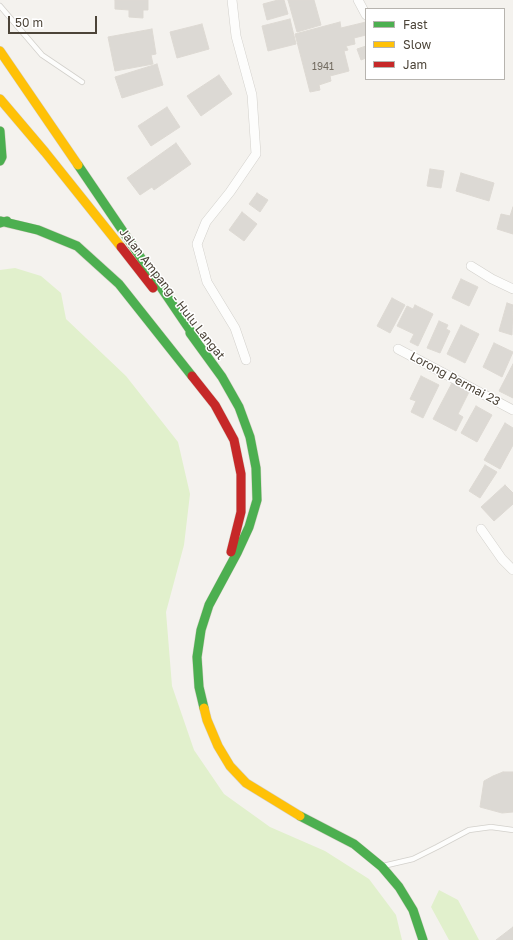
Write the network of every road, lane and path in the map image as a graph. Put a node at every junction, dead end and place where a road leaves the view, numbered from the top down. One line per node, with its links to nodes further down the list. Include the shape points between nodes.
1 (232, 0): 15 (street, via 236,36 252,95 256,154 206,222 197,244 207,282 236,328)
2 (358, 0): 4 (street)
3 (0, 6): 6 (lane, via 42,55)
4 (365, 13)
5 (0, 51): 13 (main road)
6 (82, 82)
7 (0, 99): 13 (main road, Jalan Ampang - Hulu Langat)
8 (0, 131): 9 (main road)
9 (0, 161)
10 (2, 222): 19 (main road, Jalan Ampang - Hulu Langat, via 38,230 77,246 119,284 215,405 234,440 241,474 241,512)
11 (471, 266): 12 (street)
12 (513, 289)
13 (196, 339): 19 (main road, Jalan Ampang - Hulu Langat, via 239,407 250,437 256,468 257,500 249,527)
14 (398, 349): 16 (street, Lorong Permai 23)
15 (246, 360)
16 (513, 410)
17 (481, 529): 18 (street)
18 (513, 570)
19 (225, 576): 21 (main road, Jalan Ampang - Hulu Langat, via 209,605 201,630 197,657 199,687 207,720 218,746 230,766 246,783 287,810 354,844)
20 (513, 830): 21 (lane, via 491,827 469,830 413,859)
21 (382, 867): 22 (main road, Jalan Ampang - Hulu Langat, via 399,887 413,910)
22 (423, 940)

